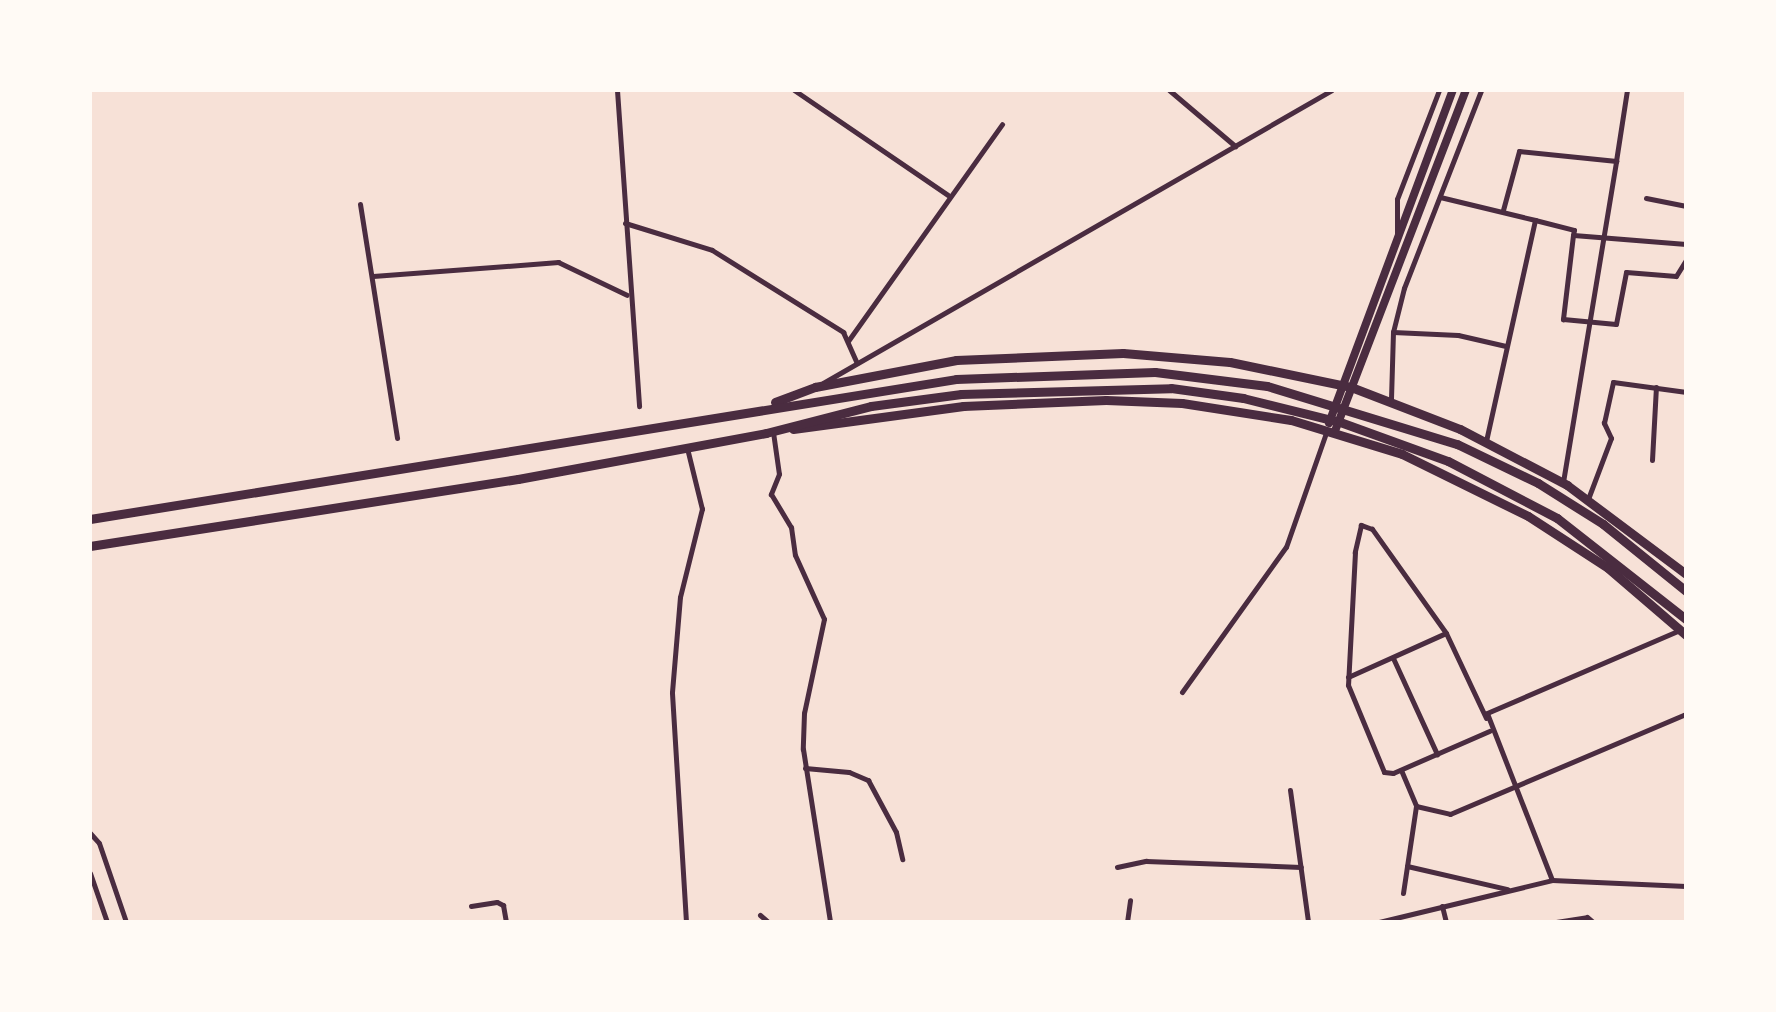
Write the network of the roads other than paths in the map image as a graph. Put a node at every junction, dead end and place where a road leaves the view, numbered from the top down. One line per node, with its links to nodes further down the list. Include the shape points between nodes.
1 (617, 90): 20 (street)
2 (794, 90): 13 (street)
3 (1169, 90): 11 (street)
4 (1332, 90): 11 (street)
5 (1439, 90): 23 (street, via 1397,199)
6 (1453, 90): 23 (main road)
7 (1466, 90): 33 (main road)
8 (1481, 90): 14 (street)
9 (1627, 90): 12 (street)
10 (1002, 124): 13 (street)
11 (1235, 146): 32 (street)
12 (1612, 160): 18 (street, via 1519,151); 22 (street)
13 (948, 195): 30 (street)
14 (1440, 197): 18 (street); 29 (street, via 1404,288)
15 (1646, 198): 17 (street)
16 (360, 204): 26 (street)
17 (1686, 206)
18 (1503, 210): 19 (street)
19 (1535, 220): 21 (street, via 1574,230); 31 (street)
20 (625, 223): 27 (street); 30 (street, via 712,250 843,332)
21 (1573, 235): 22 (street); 28 (street, via 1563,319)
22 (1607, 238): 24 (street, via 1635,236); 28 (street)
23 (1396, 243): 33 (main road)
24 (1686, 244)
25 (1686, 260): 28 (street, via 1676,276 1626,272 1616,324)
26 (373, 276): 27 (street, via 558,262); 42 (street)
27 (628, 295): 38 (street)
28 (1589, 325): 46 (street)
29 (1393, 332): 31 (street, via 1458,335); 37 (street)
30 (848, 342): 32 (street)
31 (1506, 346): 43 (street)
32 (857, 363): 34 (street)
33 (1346, 386): 34 (highway, via 1230,362 1062,353 956,360); 37 (highway); 40 (main road)
34 (815, 387): 39 (highway)
35 (1656, 387): 36 (street); 45 (street); 47 (street, via 1613,382 1604,423 1611,438)
36 (1686, 392)
37 (1391, 399): 43 (highway)
38 (639, 406)
39 (757, 409): 48 (highway); 51 (highway, via 956,379 1045,374 1155,372 1267,386 1457,444 1538,483 1603,524)
40 (1331, 430): 41 (highway, via 1230,409 1106,400 963,406); 54 (highway, via 1433,467 1528,516 1608,568); 57 (street, via 1286,547)
41 (769, 432): 44 (highway); 52 (highway, via 831,412 961,394 1171,388 1243,398 1376,432 1487,480 1557,518); 62 (street, via 779,474 771,494 791,527 795,555 824,619 804,713)
42 (397, 438)
43 (1486, 441): 46 (highway)
44 (687, 447): 49 (highway); 84 (street, via 702,509 680,597 672,692)
45 (1652, 460)
46 (1563, 483): 47 (highway)
47 (1588, 499): 50 (highway)
48 (90, 519)
49 (90, 546)
50 (1686, 574)
51 (1686, 591)
52 (1686, 619)
53 (1446, 633): 55 (street); 56 (street, via 1372,529 1361,525); 59 (street)
54 (1684, 633): 59 (street, via 1492,710)
55 (1393, 658): 56 (street); 61 (street)
56 (1348, 677): 63 (street, via 1384,772)
57 (1182, 692)
58 (1686, 714): 64 (street)
59 (1486, 718): 60 (street)
60 (1489, 731): 61 (street); 64 (street)
61 (1437, 754): 63 (street)
62 (805, 768): 68 (street, via 849,772 868,780 896,832); 86 (street)
63 (1400, 770): 66 (street)
64 (1512, 788): 66 (street, via 1450,814); 73 (street)
65 (1290, 790): 71 (street)
66 (1416, 806): 69 (street)
67 (90, 833): 82 (street, via 99,843)
68 (902, 859)
69 (1407, 866): 75 (street); 76 (street)
70 (1117, 867): 71 (street, via 1146,861)
71 (1301, 867): 88 (street)
72 (90, 873): 81 (street)
73 (1552, 880): 74 (street); 75 (street)
74 (1686, 886)
75 (1510, 890): 79 (street)
76 (1403, 893)
77 (1130, 900): 87 (street)
78 (471, 906): 83 (street, via 497,902 503,905)
79 (1442, 906): 89 (street); 90 (street)
80 (760, 915): 85 (street)
81 (107, 922)
82 (126, 922)
83 (506, 922)
84 (686, 922)
85 (768, 922)
86 (830, 922)
87 (1127, 922)
88 (1308, 922)
89 (1379, 922)
90 (1446, 922)
91 (1556, 922): 92 (street, via 1587,917)
92 (1593, 922)

